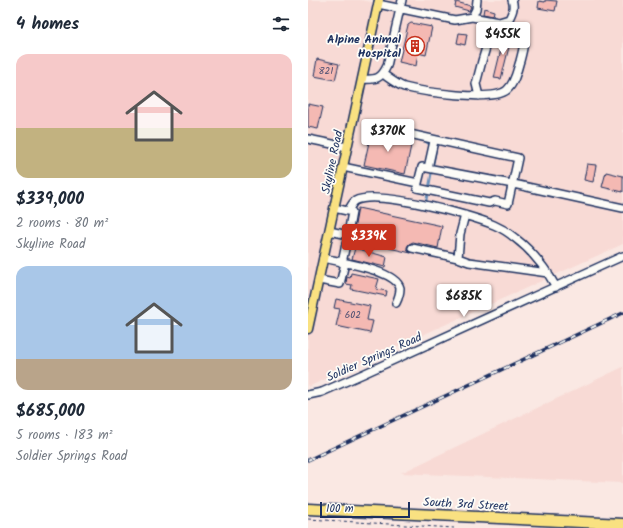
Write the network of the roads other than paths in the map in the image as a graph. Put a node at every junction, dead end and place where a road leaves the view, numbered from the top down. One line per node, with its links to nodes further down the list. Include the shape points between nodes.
1 (402, 0): 5 (street)
2 (477, 0): 6 (street)
3 (512, 0): 7 (street, via 513,11 509,19)
4 (379, 2): 5 (street); 9 (main road, Skyline Road)
5 (400, 9): 6 (street, via 455,20); 8 (street)
6 (472, 17): 7 (street)
7 (499, 22): 10 (street, via 492,31 482,61 476,84); 10 (street, via 521,29 525,36 523,52 508,89 498,94)
8 (383, 74): 9 (street, via 371,80); 10 (street, via 395,84 404,87)
9 (362, 79): 14 (main road, Skyline Road)
10 (479, 96)
11 (387, 129): 13 (street)
12 (308, 139): 14 (street)
13 (434, 141): 16 (street); 18 (street, via 518,158)
14 (347, 148): 15 (main road, Skyline Road)
15 (343, 168): 17 (street); 19 (main road, Skyline Road)
16 (428, 168): 17 (street, via 422,167); 18 (street)
17 (418, 183): 18 (street, via 417,188 489,203 508,204)
18 (515, 185): 20 (street)
19 (334, 208): 21 (street); 23 (main road, Skyline Road)
20 (623, 208)
21 (348, 211): 22 (street, via 354,201 390,198); 24 (street, via 352,212)
22 (465, 215): 30 (street); 32 (street, via 495,226 515,238)
23 (329, 231): 24 (street); 29 (main road, Skyline Road)
24 (348, 234): 25 (street)
25 (388, 243)
26 (346, 244): 31 (street)
27 (412, 248): 30 (street)
28 (623, 256): 34 (street, Soldier Springs Road)
29 (324, 258): 31 (street); 33 (main road, Skyline Road)
30 (458, 258): 32 (street)
31 (344, 263): 33 (street, via 340,284); 35 (street, via 382,272 391,277 400,289)
32 (548, 273): 34 (street)
33 (319, 280): 36 (main road, Skyline Road)
34 (556, 287): 38 (street, Soldier Springs Road, via 322,392)
35 (396, 304)
36 (310, 315): 37 (main road, Skyline Road)
37 (308, 329)
38 (308, 394)
39 (308, 509): 41 (highway, South 3rd Street)
40 (623, 524): 41 (highway, South 3rd Street)
41 (584, 525)

